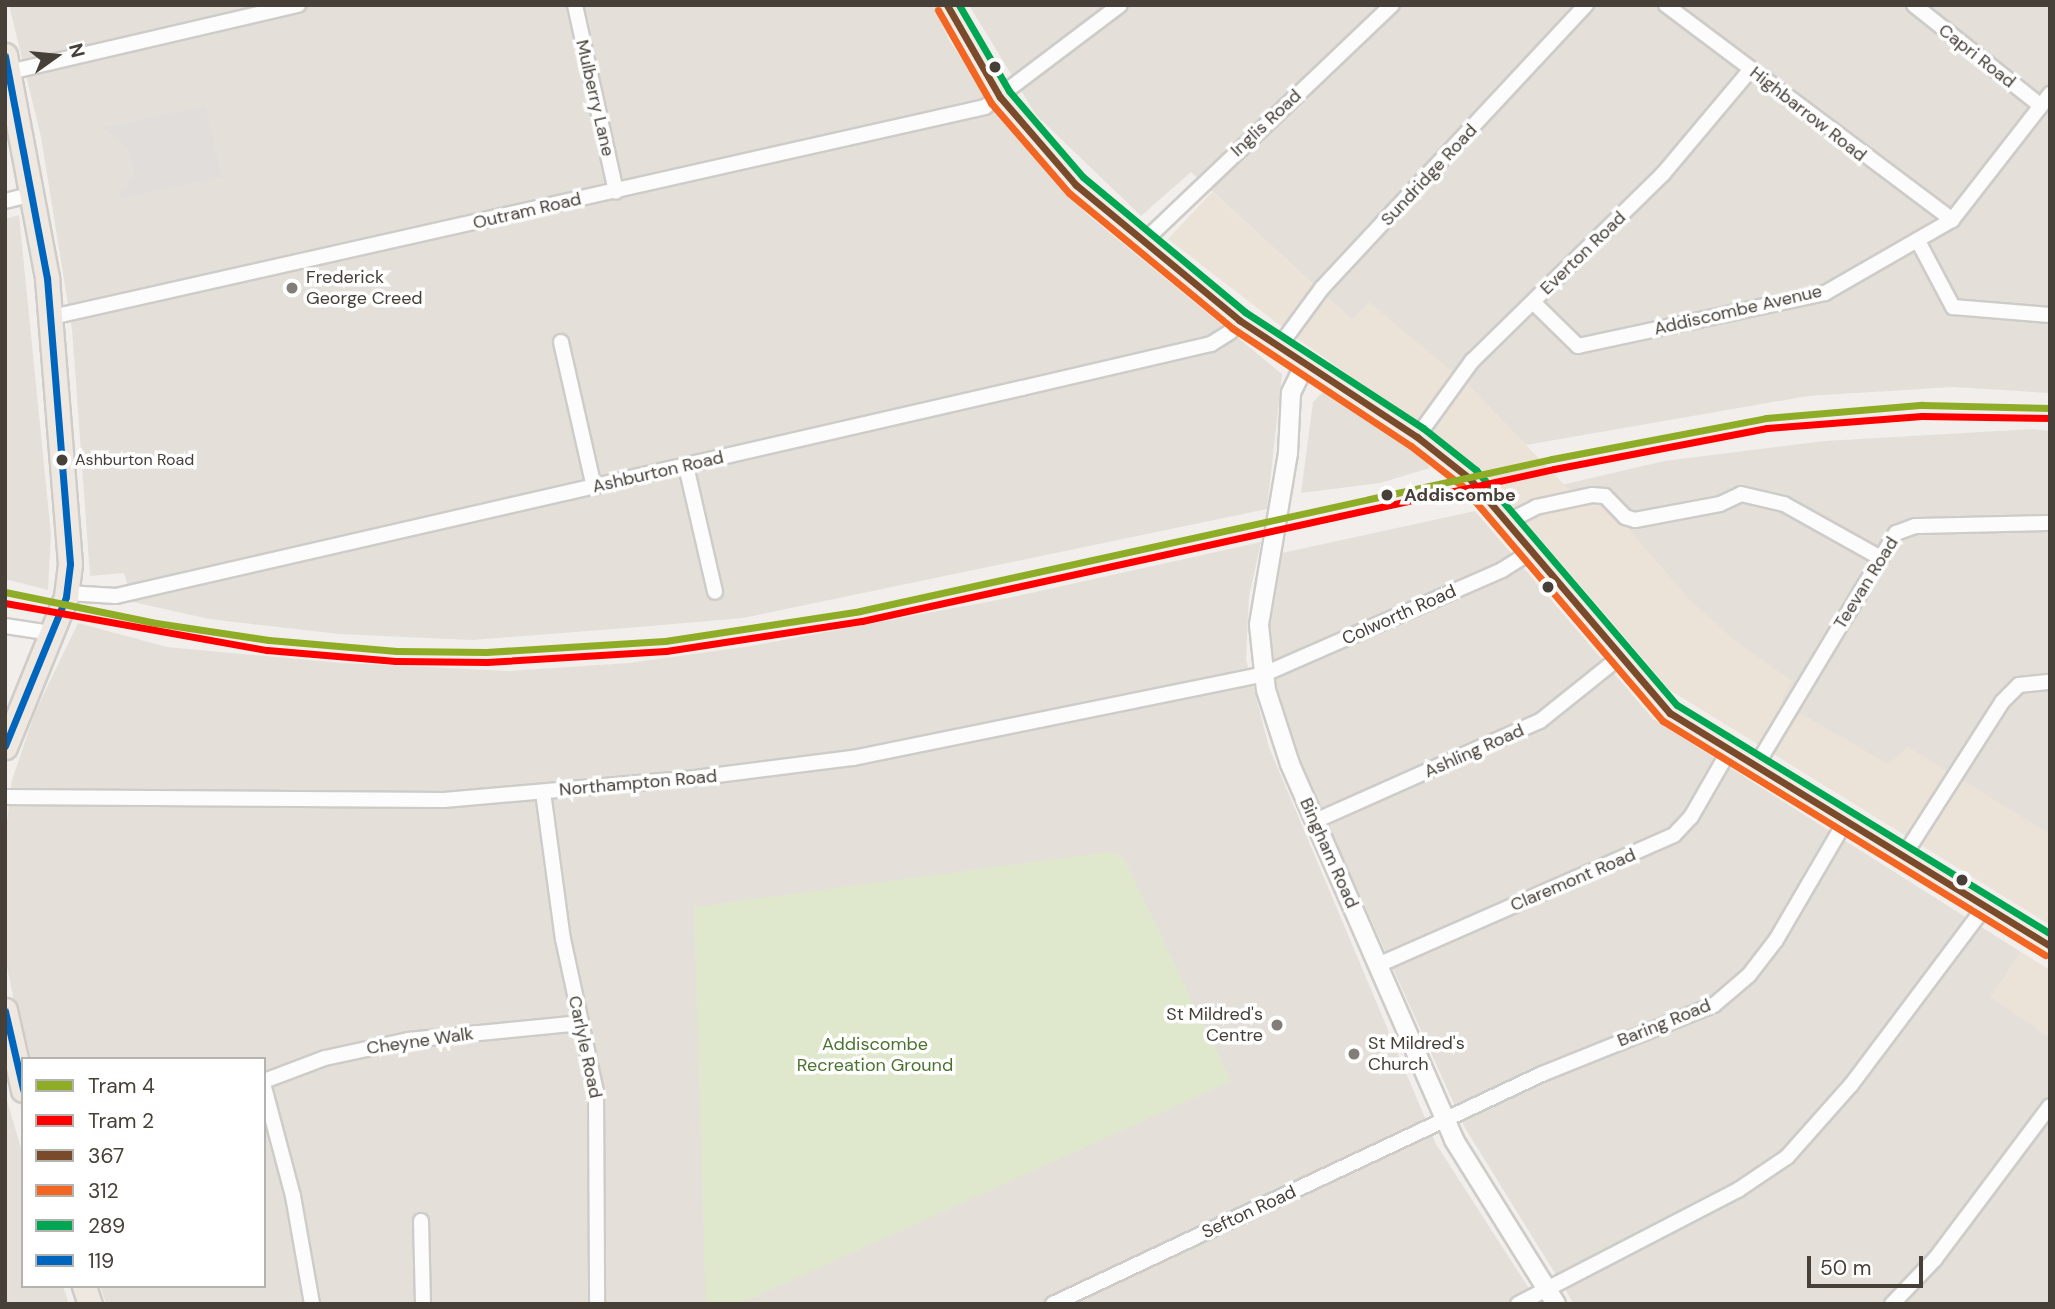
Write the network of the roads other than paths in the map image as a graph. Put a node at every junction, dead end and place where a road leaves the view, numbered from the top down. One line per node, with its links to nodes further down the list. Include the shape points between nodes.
1 (298, 5): 9 (street)
2 (575, 5): 13 (street, Mulberry Lane)
3 (947, 5): 11 (main road)
4 (1120, 5): 11 (street, Outram Road)
5 (1392, 5): 18 (street, Inglis Road)
6 (1586, 5): 24 (street, Sundridge Road, via 1322,288)
7 (1666, 5): 10 (street, Highbarrow Road)
8 (1914, 5): 12 (street, Capri Road)
9 (7, 63): 14 (highway)
10 (1751, 69): 16 (street, Highbarrow Road); 19 (street, Everton Road, via 1663,174)
11 (1000, 97): 13 (street, Outram Road, via 985,107); 18 (main road, via 1076,185)
12 (2045, 100): 16 (street, Addiscombe Avenue)
13 (616, 192): 21 (street, Outram Road)
14 (34, 194): 15 (street); 21 (highway)
15 (5, 201)
16 (1952, 220): 17 (street, Addiscombe Avenue)
17 (1918, 241): 19 (street, Addiscombe Avenue, via 1825,293 1578,346); 20 (street, via 1953,307)
18 (1142, 243): 22 (main road)
19 (1533, 302): 26 (street, Everton Road, via 1472,361)
20 (2050, 315)
21 (51, 317): 34 (highway, via 70,564)
22 (1238, 320): 24 (main road); 27 (street, Ashburton Road, via 1230,332 1211,344)
23 (561, 342): 28 (street)
24 (1278, 348): 25 (main road)
25 (1304, 366): 26 (main road); 38 (street, Bingham Road, via 1291,393 1289,453 1262,602)
26 (1417, 437): 29 (main road, via 1469,478)
27 (686, 466): 28 (street, Ashburton Road); 33 (street)
28 (594, 487): 34 (street, Ashburton Road, via 116,596)
29 (1509, 521): 31 (main road); 32 (street, via 1536,507 1592,495 1605,496 1625,517 1644,519 1746,495 1784,504)
30 (2050, 523): 32 (street, Teevan Road, via 1908,527 1891,538)
31 (1534, 551): 37 (main road); 38 (street, Colworth Road, via 1502,570)
32 (1879, 557): 42 (street, Teevan Road)
33 (715, 592)
34 (67, 595): 36 (highway)
35 (5, 626): 36 (street)
36 (54, 628): 40 (highway)
37 (1620, 657): 41 (main road, via 1670,713); 46 (street, Ashling Road, via 1540,722)
38 (1262, 675): 43 (street, Northampton Road, via 839,760); 46 (street, Bingham Road, via 1280,739)
39 (2050, 682): 47 (street, via 2019,685 2002,702)
40 (5, 747)
41 (1729, 751): 42 (main road); 50 (street, Claremont Road, via 1691,817 1674,835)
42 (1756, 766): 45 (main road)
43 (543, 792): 44 (street, Northampton Road, via 411,801); 52 (street, Carlyle Road, via 563,939)
44 (5, 797)
45 (1846, 820): 47 (main road); 57 (street, Baring Road, via 1776,940 1726,997 1688,1018 1629,1037)
46 (1315, 821): 50 (street, Bingham Road)
47 (1903, 857): 48 (main road)
48 (1984, 908): 49 (main road); 59 (street, via 1835,1105 1787,1157)
49 (2050, 946)
50 (1378, 965): 57 (street, Bingham Road)
51 (5, 1010): 54 (highway)
52 (582, 1023): 53 (street, Cheyne Walk, via 412,1039 325,1058); 62 (street, Carlyle Road, via 598,1108)
53 (266, 1080)
54 (21, 1081)
55 (266, 1095): 60 (street, via 293,1196)
56 (2050, 1106): 65 (street, via 1935,1259)
57 (1445, 1122): 59 (street, Bingham Road); 63 (street, Sefton Road)
58 (421, 1221): 61 (street)
59 (1552, 1297): 64 (street)
60 (312, 1304)
61 (423, 1304)
62 (597, 1304)
63 (1053, 1304)
64 (1518, 1304)
65 (1892, 1304)

